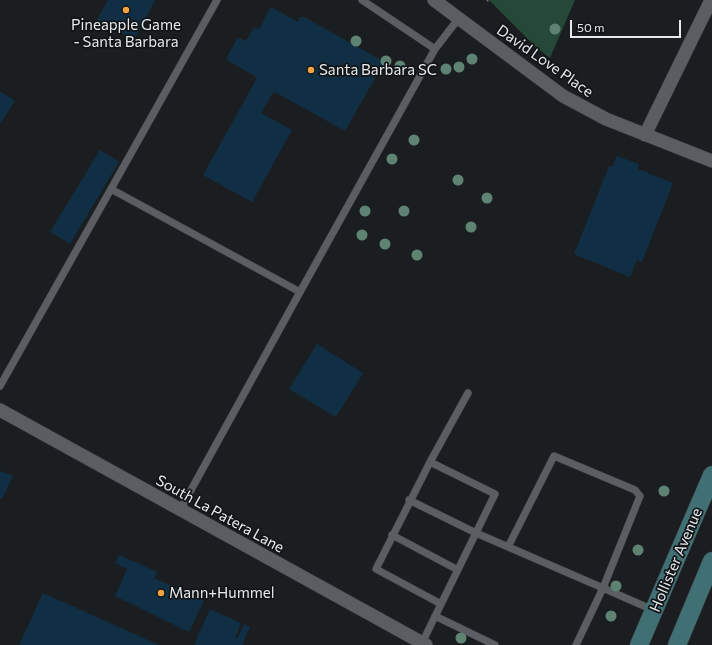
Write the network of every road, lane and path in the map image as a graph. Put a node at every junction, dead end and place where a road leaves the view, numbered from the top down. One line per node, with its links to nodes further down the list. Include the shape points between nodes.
1 (217, 0): 9 (lane)
2 (362, 0): 6 (lane)
3 (434, 0): 5 (street, David Love Place)
4 (711, 0): 7 (street)
5 (459, 18): 6 (lane); 7 (street, David Love Place, via 562,96 599,116)
6 (435, 49): 10 (lane)
7 (645, 135): 8 (street, David Love Place)
8 (712, 161)
9 (111, 189): 10 (lane); 11 (lane)
10 (300, 292): 17 (lane)
11 (0, 386)
12 (468, 393): 14 (lane)
13 (0, 410): 17 (street, South La Patera Lane)
14 (430, 462): 16 (lane); 18 (lane, via 495,494)
15 (712, 475): 25 (main road, Hollister Avenue)
16 (409, 500): 18 (lane); 19 (lane)
17 (180, 510): 27 (street, South La Patera Lane)
18 (476, 533): 20 (lane); 22 (lane)
19 (392, 535): 22 (lane); 24 (lane, via 376,569)
20 (508, 548): 23 (lane); 23 (lane, via 554,456 635,490 640,496)
21 (712, 561): 31 (main road)
22 (458, 570): 24 (lane)
23 (603, 588): 25 (lane); 29 (lane)
24 (441, 604): 26 (lane)
25 (654, 610): 30 (main road, Hollister Avenue)
26 (435, 616): 27 (lane); 28 (lane)
27 (424, 644)
28 (495, 645)
29 (576, 645)
30 (639, 645)
31 (677, 645)

